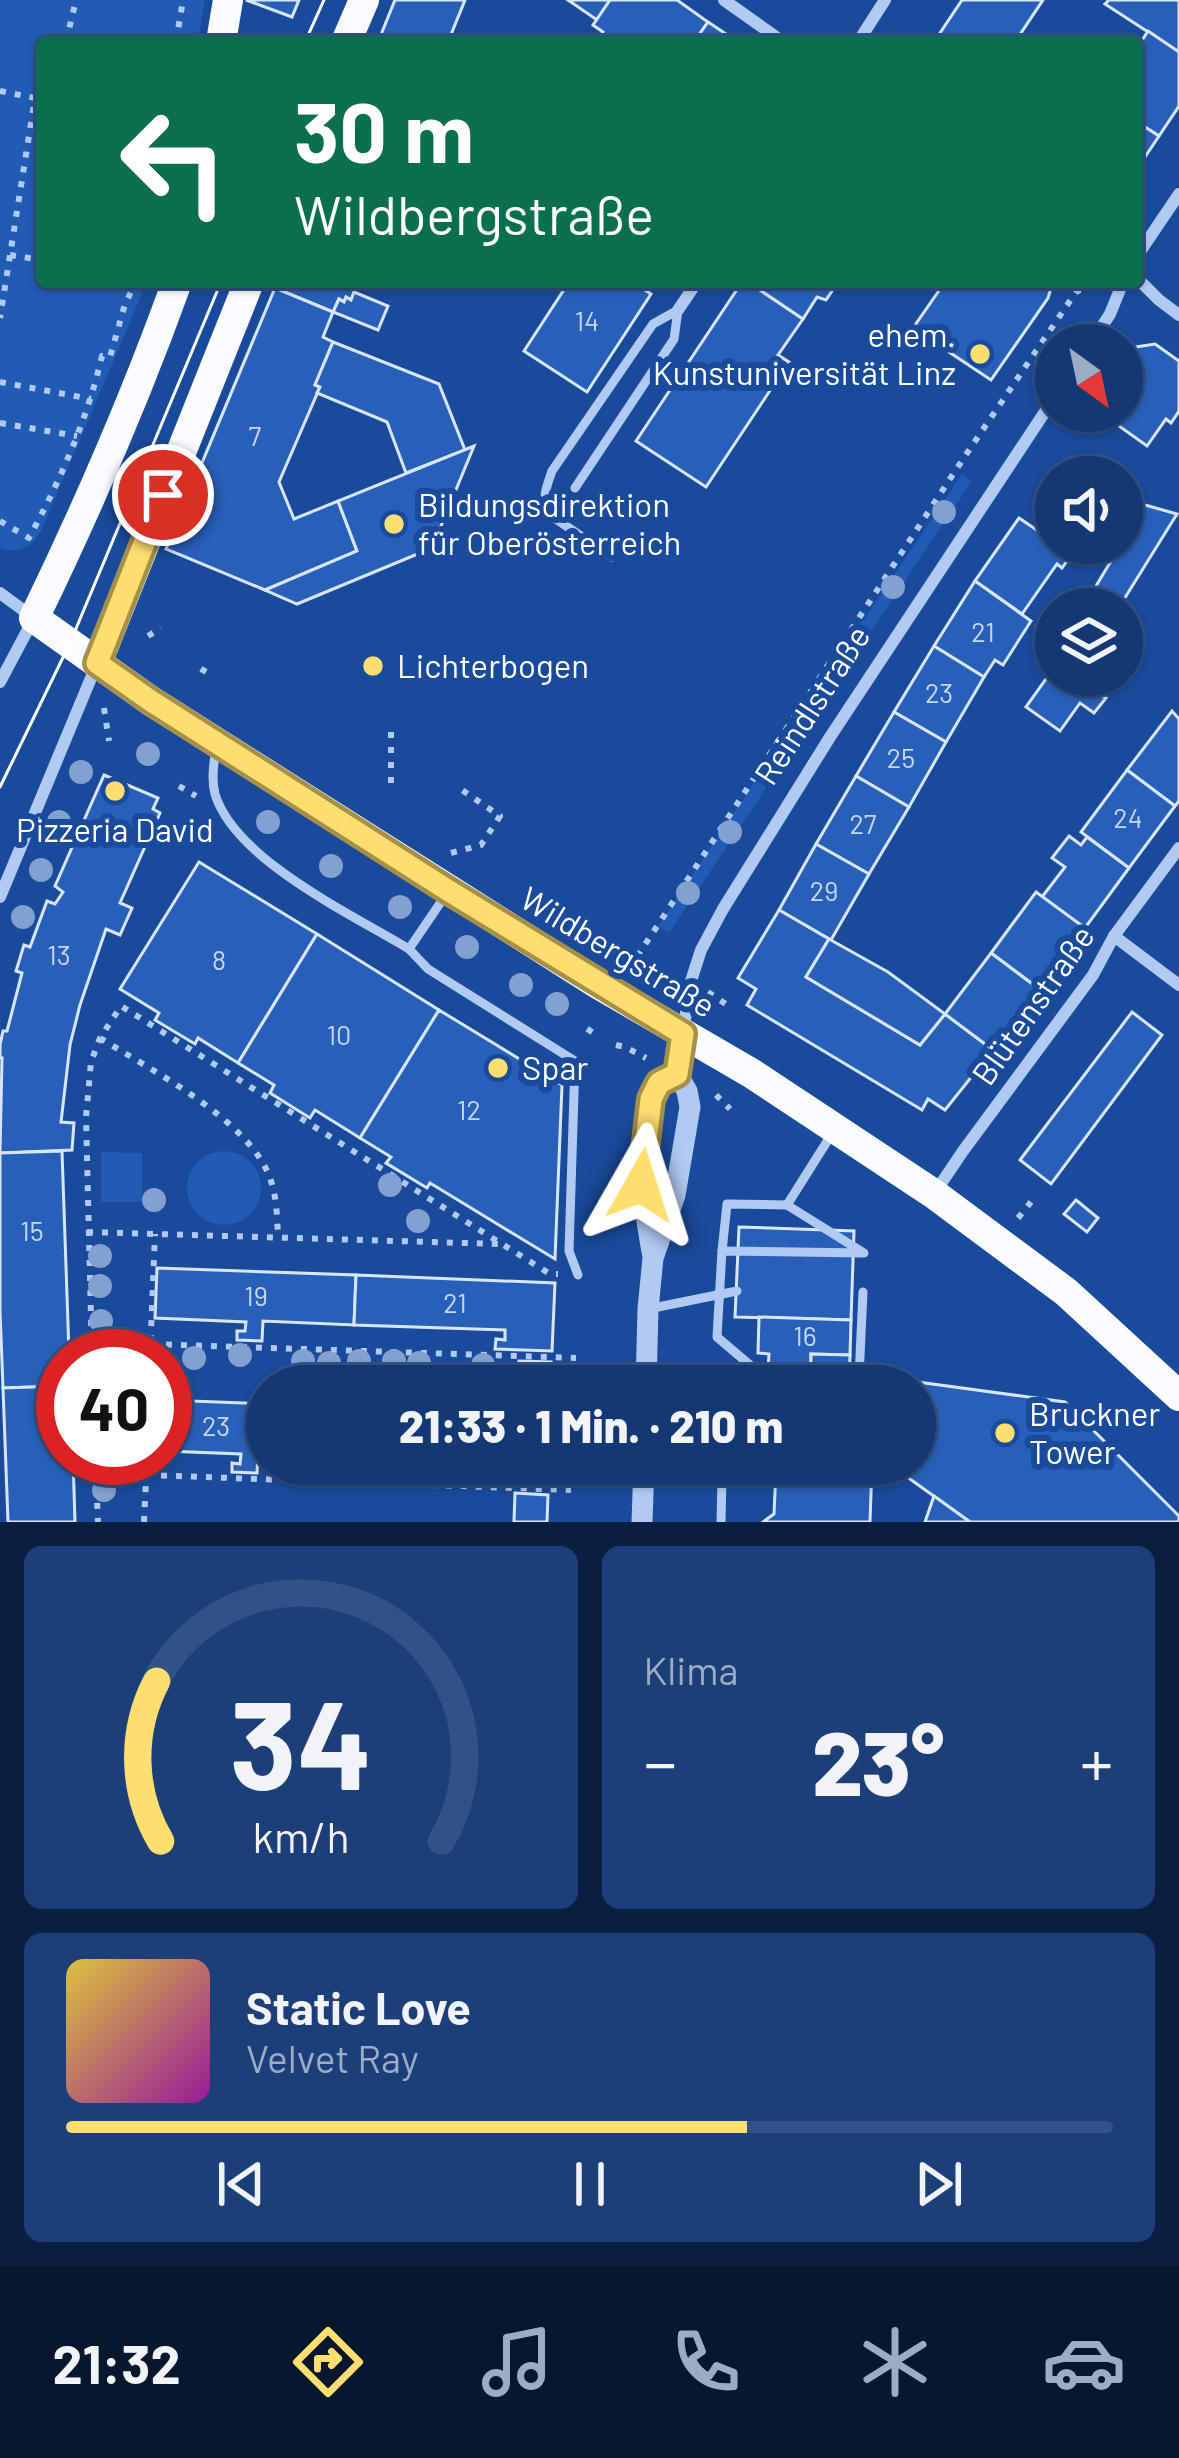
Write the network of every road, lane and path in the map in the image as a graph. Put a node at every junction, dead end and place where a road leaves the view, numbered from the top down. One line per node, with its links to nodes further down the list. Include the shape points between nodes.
1 (76, 0): 7 (path)
2 (183, 0): 8 (path)
3 (364, 0): 10 (main road)
4 (724, 0): 11 (street)
5 (885, 0): 12 (street)
6 (224, 1): 9 (main road)
7 (67, 36)
8 (177, 36)
9 (221, 36)
10 (349, 36)
11 (775, 36)
12 (862, 36)
13 (0, 91): 14 (path)
14 (35, 98): 17 (path)
15 (1179, 194): 16 (street)
16 (1143, 247)
17 (10, 255): 18 (path); 28 (path)
18 (36, 259)
19 (1143, 284): 27 (street)
20 (133, 288): 31 (path)
21 (175, 288): 39 (main road)
22 (247, 288): 42 (main road)
23 (693, 288): 26 (street)
24 (1085, 288): 53 (path)
25 (1121, 288): 29 (street)
26 (678, 310): 35 (lane, via 674,338); 37 (lane, via 652,323 544,493 550,515)
27 (1179, 315)
28 (0, 318)
29 (1104, 324)
30 (0, 382): 31 (path)
31 (92, 399): 34 (path)
32 (0, 423): 34 (path)
33 (1035, 427): 56 (street, Reindlstraße, via 724,909 701,950)
34 (76, 436): 36 (path, via 29,538)
35 (575, 488)
36 (0, 521)
37 (612, 557)
38 (0, 592): 39 (street, Wildbergstraße)
39 (34, 618): 42 (main road, Wildbergstraße); 43 (street)
40 (161, 628): 41 (path)
41 (148, 636)
42 (97, 663): 45 (main road, Wildbergstraße); 51 (street)
43 (0, 682)
44 (391, 732): 47 (path)
45 (217, 742): 50 (main road, Wildbergstraße); 54 (lane, via 215,794 249,844)
46 (459, 788): 48 (path, via 500,816)
47 (391, 790)
48 (481, 845)
49 (1179, 848): 52 (street, Blütenstraße)
50 (449, 891): 54 (lane); 56 (main road, Wildbergstraße)
51 (0, 897)
52 (1114, 936): 55 (street); 62 (street, Blütenstraße)
53 (644, 946)
54 (409, 949): 70 (lane, via 575,1061 569,1252)
55 (1179, 985)
56 (683, 1034): 58 (street, Reindlstraße); 61 (main road, Wildbergstraße)
57 (100, 1038): 64 (path, via 86,1117); 66 (path, via 210,1108 260,1156); 67 (path, via 121,1006)
58 (677, 1074): 69 (street, Reindlstraße, via 689,1108 675,1195); 69 (street, Reindlstraße, via 651,1099 641,1185)
59 (722, 1098): 60 (path)
60 (730, 1109)
61 (835, 1129): 62 (main road, Wildbergstraße); 63 (lane)
62 (934, 1194): 82 (main road, Wildbergstraße, via 1066,1292)
63 (787, 1205): 68 (lane, via 727,1204); 68 (lane, via 863,1253)
64 (87, 1232): 65 (path); 75 (path)
65 (154, 1234): 66 (path); 76 (path)
66 (278, 1238): 67 (path)
67 (503, 1244): 70 (path, via 550,1274)
68 (722, 1251): 73 (lane)
69 (653, 1258): 74 (street, Reindlstraße)
70 (578, 1275)
71 (736, 1291): 73 (lane)
72 (863, 1292): 81 (lane)
73 (719, 1295): 74 (lane); 80 (lane, via 717,1337)
74 (648, 1310): 79 (street, Reindlstraße)
75 (91, 1329)
76 (151, 1329)
77 (192, 1345): 78 (path)
78 (576, 1358)
79 (647, 1365)
80 (750, 1365)
81 (855, 1365)
82 (1179, 1396)
83 (192, 1477): 88 (path)
84 (96, 1485): 89 (path)
85 (146, 1485): 90 (path)
86 (643, 1485): 91 (street)
87 (722, 1485): 92 (lane)
88 (571, 1490)
89 (98, 1522)
90 (144, 1522)
91 (642, 1522)
92 (721, 1522)

